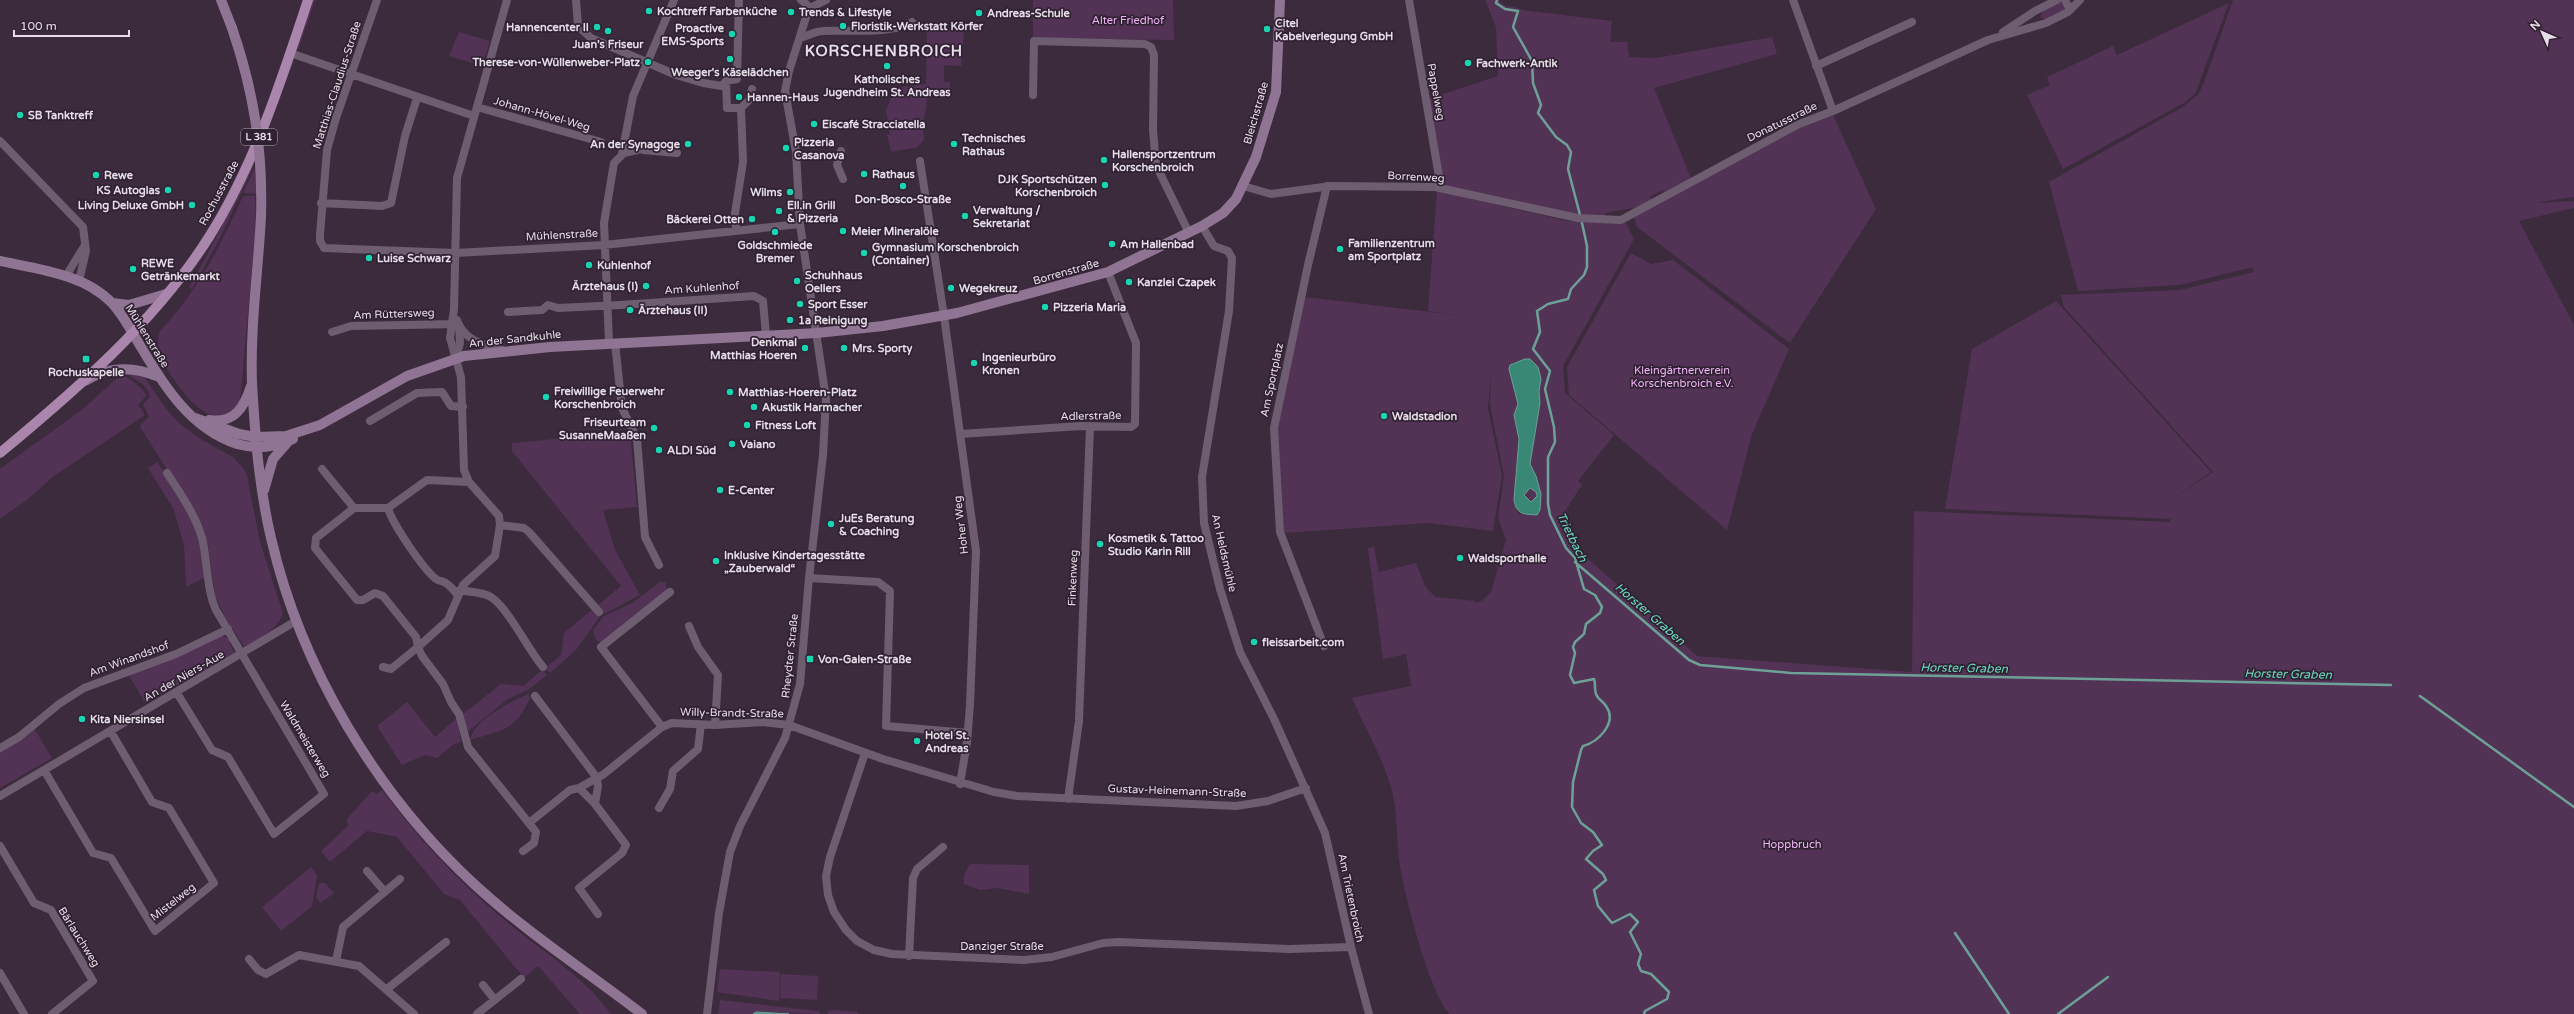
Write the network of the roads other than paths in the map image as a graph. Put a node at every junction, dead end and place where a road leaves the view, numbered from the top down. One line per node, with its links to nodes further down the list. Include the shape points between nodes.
1 (221, 0): 76 (main road, bridge, via 245,68 257,123 262,173 262,217)
2 (308, 0): 24 (main road, Rochusstraße / L 381)
3 (377, 0): 27 (street, Matthias-Claudius-Straße)
4 (507, 0): 32 (street)
5 (576, 0): 25 (street, via 576,20 583,32)
6 (674, 0): 25 (street)
7 (739, 0): 28 (street, via 738,79)
8 (801, 0): 16 (street)
9 (826, 0): 16 (street)
10 (1280, 0): 44 (main road, Bleichstraße, via 1276,92 1261,143)
11 (1409, 0): 46 (street, Pappelweg)
12 (1793, 0): 26 (street)
13 (2057, 0): 17 (street, Donatusstraße)
14 (2065, 0): 18 (street)
15 (2080, 0): 18 (street, Donatusstraße)
16 (811, 8): 22 (street, Rheydter Straße)
17 (2035, 10): 21 (street); 23 (street, Donatusstraße)
18 (2070, 10): 21 (street, Donatusstraße)
19 (912, 22): 22 (street, via 906,26 877,29 822,31)
20 (1912, 22): 26 (street)
21 (2041, 24): 23 (street, Donatusstraße)
22 (800, 38): 50 (street, Rheydter Straße, via 787,77 785,95 795,149)
23 (1988, 40): 34 (street, Donatusstraße)
24 (290, 53): 27 (street); 62 (main road, Rochusstraße / L 381, via 260,134 226,208 203,246)
25 (647, 62): 28 (street, via 703,83 722,86); 39 (street, via 632,99)
26 (1816, 66): 34 (street)
27 (350, 75): 31 (street); 47 (street, Matthias-Claudius-Straße, via 326,152)
28 (726, 81): 33 (street, via 727,108)
29 (752, 89): 33 (street, via 750,100)
30 (1033, 95): 53 (street, via 1034,41 1145,44 1152,48 1155,161)
31 (417, 98): 35 (street); 47 (street, via 405,136 391,203 382,206)
32 (477, 107): 35 (street); 37 (street, Johann-Hövel-Weg)
33 (741, 108): 52 (street, via 743,162 735,213)
34 (1833, 112): 49 (street, Donatusstraße, via 1820,114 1767,140 1627,218 1616,221)
35 (474, 116): 57 (street, via 458,174)
36 (0, 141): 55 (street, via 80,223 85,232)
37 (601, 142)
38 (610, 144): 39 (street)
39 (622, 150): 41 (street); 54 (street, via 613,167 604,223)
40 (841, 151): 43 (street, via 837,165)
41 (677, 153)
42 (920, 161): 66 (street)
43 (843, 179)
44 (1243, 186): 45 (street, Borrenweg, via 1265,194); 48 (main road, Bleichstraße)
45 (1327, 186): 46 (street, Borrenweg); 103 (street, Am Sportplatz, via 1274,428 1280,532)
46 (1441, 188): 49 (street, Borrenweg)
47 (321, 203): 56 (street, Matthias-Claudius-Straße, via 320,239)
48 (1233, 203): 51 (main road, Borrenstraße, via 1223,213)
49 (1583, 219)
50 (800, 224): 52 (street, Mühlenstraße); 70 (street, Rheydter Straße)
51 (1202, 226): 53 (main road, Borrenstraße); 122 (street, An Heldsmühle, via 1214,246 1229,252 1232,258 1228,311 1203,465 1201,496 1205,529 1240,652)
52 (736, 230): 54 (street, Mühlenstraße)
53 (1189, 233): 59 (main road, Borrenstraße)
54 (604, 244): 57 (street, Mühlenstraße); 64 (street)
55 (85, 245): 60 (street); 61 (street, via 84,265)
56 (324, 248): 57 (street, Mühlenstraße)
57 (456, 253): 67 (street)
58 (0, 261): 60 (main road, Mühlenstraße)
59 (1108, 272): 66 (main road, Borrenstraße); 81 (street, Adlerstraße, via 1136,344 1136,422 1131,427)
60 (66, 276): 61 (main road, Mühlenstraße)
61 (79, 281): 63 (main road, Mühlenstraße)
62 (166, 294): 63 (main road, via 129,305); 68 (main road, Rochusstraße / L 381)
63 (112, 303): 68 (main road, Mühlenstraße)
64 (607, 306): 65 (street, Am Kuhlenhof, via 548,306 542,310); 71 (street, Am Kuhlenhof, via 756,296 763,302); 72 (street)
65 (508, 312)
66 (944, 316): 70 (main road, Borrenstraße); 83 (street, Hoher Weg)
67 (455, 324): 69 (street, Am Rüttersweg, via 351,326); 73 (street, via 473,340); 74 (street, via 460,343)
68 (132, 332): 75 (main road, Mühlenstraße); 77 (main road, L 381)
69 (332, 332)
70 (817, 333): 71 (main road, An der Sandkuhle); 96 (street, Rheydter Straße, via 826,404)
71 (766, 335): 72 (main road, An der Sandkuhle)
72 (612, 343): 73 (main road, An der Sandkuhle); 95 (street, via 622,408 637,439 645,538)
73 (503, 350): 74 (main road, An der Sandkuhle)
74 (456, 358): 78 (street, via 461,377); 82 (main road, An der Sandkuhle, via 407,376)
75 (159, 377): 77 (main road, via 142,369 128,368 108,371); 79 (main road, Mühlenstraße, via 176,401)
76 (252, 381): 79 (main road, via 245,403 234,417 219,422); 84 (main road)
77 (79, 384): 87 (main road, L 381)
78 (463, 407): 80 (street, via 451,406 442,392 421,392); 90 (street, via 464,470)
79 (195, 418): 84 (main road, Mühlenstraße, via 231,432); 86 (main road, Mühlenstraße, via 224,439)
80 (370, 421)
81 (1090, 426): 83 (street, Adlerstraße); 124 (street, Finkenweg, via 1078,730)
82 (314, 428): 84 (main road, An der Sandkuhle, via 286,436); 85 (main road, An der Sandkuhle)
83 (960, 434): 115 (street, Hoher Weg, via 976,560)
84 (256, 437): 86 (main road)
85 (287, 442): 86 (main road, An der Sandkuhle); 91 (main road, via 273,459)
86 (257, 448): 91 (main road)
87 (0, 453)
88 (322, 469): 92 (street)
89 (167, 472): 102 (street, via 197,525 204,547 211,598)
90 (469, 482): 93 (street, via 425,481); 94 (street, via 496,511)
91 (263, 496): 100 (main road, via 274,552)
92 (354, 508): 93 (street); 104 (street, via 316,538 316,549 357,600 363,600 375,593 383,596 416,637)
93 (388, 508): 97 (street, via 404,540 436,580)
94 (500, 525): 97 (street, via 494,556); 99 (street, via 528,530)
95 (659, 565)
96 (809, 578): 112 (street, Rheydter Straße, via 800,684); 115 (street, via 878,582 890,591 886,726)
97 (459, 592): 104 (street, via 448,620); 107 (street, via 492,598 525,638 531,653)
98 (670, 592): 113 (street, via 601,647)
99 (599, 612)
100 (296, 621): 105 (street, An der Niers-Aue); 149 (main road, via 326,687 354,735 382,778 430,837 486,894)
101 (689, 626): 111 (street, via 698,646 718,674)
102 (228, 629): 105 (street); 116 (street, Am Winandshof, via 176,654 105,678 84,688 59,704 19,737)
103 (1324, 646)
104 (418, 647): 106 (street, via 391,669); 127 (street, via 443,684 450,702 459,714 468,748)
105 (242, 654): 108 (street, An der Niers-Aue); 108 (street, Waldmeisterweg, via 324,794 274,834 228,757 212,750)
106 (383, 667)
107 (543, 668)
108 (177, 693): 114 (street, An der Niers-Aue)
109 (535, 696): 119 (street)
110 (701, 724): 111 (street, Willy-Brandt-Straße); 113 (street, Willy-Brandt-Straße, via 676,722); 126 (street, via 699,748 673,771 670,789)
111 (715, 725): 112 (street, Willy-Brandt-Straße, via 762,722)
112 (789, 725): 117 (street, Gustav-Heinemann-Straße); 150 (street, Rheydter Straße, via 730,852 719,913)
113 (662, 727): 119 (street, Willy-Brandt-Straße)
114 (111, 732): 118 (street, An der Niers-Aue); 118 (street, Mistelweg, via 152,802 169,808 214,883 154,931 110,858 92,853)
115 (968, 733): 120 (street)
116 (0, 748)
117 (865, 753): 120 (street, Gustav-Heinemann-Straße); 137 (street, Danziger Straße, via 827,867 828,895 840,922 858,941 879,951)
118 (44, 770): 123 (street, An der Niers-Aue)
119 (597, 778): 121 (street, Willy-Brandt-Straße); 125 (street)
120 (960, 784): 124 (street, Gustav-Heinemann-Straße, via 1007,795)
121 (579, 788): 125 (street); 127 (street, Willy-Brandt-Straße, via 570,790)
122 (1306, 788): 124 (street, Gustav-Heinemann-Straße, via 1268,801 1236,806); 136 (street, Am Trietenbroich, via 1328,843)
123 (0, 796)
124 (1068, 799)
125 (595, 804): 134 (street, via 626,845 622,853 579,888)
126 (659, 808)
127 (529, 823): 130 (street, via 536,832 534,843)
128 (0, 846): 146 (street, Bärlauchweg, via 34,903 51,910 93,981)
129 (943, 846): 137 (street, via 912,878)
130 (523, 851)
131 (367, 871): 133 (street)
132 (400, 879): 133 (street)
133 (384, 892): 139 (street, via 343,927)
134 (598, 914)
135 (446, 942): 143 (street)
136 (1351, 947): 137 (street, Danziger Straße, via 1289,949 1119,942 1035,960); 151 (street, Am Trietenbroich)
137 (909, 956)
138 (249, 960): 139 (street, via 266,974 298,955)
139 (336, 961): 143 (street, via 359,966)
140 (0, 973): 145 (street)
141 (521, 979): 144 (street)
142 (483, 985): 144 (street)
143 (388, 990): 147 (street)
144 (495, 1000): 148 (street)
145 (24, 1014)
146 (52, 1014)
147 (414, 1014)
148 (477, 1014)
149 (642, 1014)
150 (707, 1014)
151 (1369, 1014)

